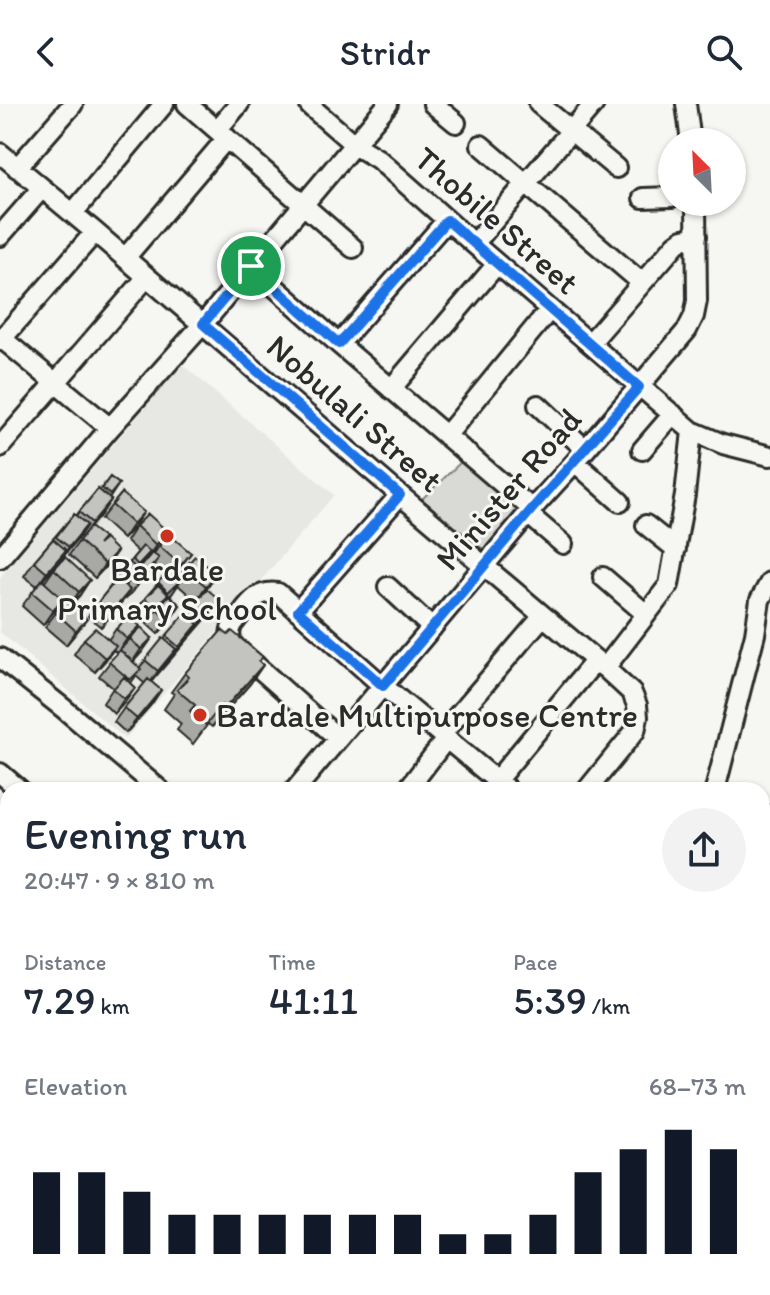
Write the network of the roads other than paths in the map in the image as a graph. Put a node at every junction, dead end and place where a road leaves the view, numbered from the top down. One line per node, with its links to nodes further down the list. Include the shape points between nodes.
1 (73, 104): 18 (street)
2 (164, 104): 25 (street)
3 (187, 104): 14 (street)
4 (239, 104): 14 (street)
5 (388, 104): 15 (street)
6 (433, 104): 11 (street)
7 (539, 104): 13 (street)
8 (594, 104): 13 (street)
9 (686, 104): 12 (street)
10 (310, 106): 15 (street, Thobile Street)
11 (456, 123)
12 (689, 128)
13 (571, 131): 19 (street); 20 (street)
14 (222, 134): 24 (street); 33 (street)
15 (355, 145): 24 (street); 27 (street, Thobile Street)
16 (481, 145): 20 (street)
17 (0, 153): 18 (street, Nobulali Street)
18 (17, 168): 21 (street, Nobulali Street)
19 (616, 168)
20 (526, 183): 31 (street); 37 (street)
21 (42, 188): 25 (street, Nobulali Street); 29 (street)
22 (658, 197): 23 (street)
23 (643, 198)
24 (302, 203): 32 (street); 35 (street)
25 (73, 213): 28 (street, Nobulali Street)
26 (696, 216): 30 (street, Minister Road)
27 (447, 220): 31 (street, Thobile Street); 42 (street)
28 (95, 232): 33 (street, Nobulali Street); 40 (street)
29 (0, 236)
30 (697, 236): 37 (street, via 679,241); 44 (street, Minister Road, via 694,316)
31 (474, 244): 34 (street, Thobile Street)
32 (353, 248)
33 (125, 258): 36 (street, Nobulali Street)
34 (497, 264): 38 (street, Thobile Street); 45 (street)
35 (251, 266): 39 (street); 42 (street)
36 (147, 277): 39 (street, Nobulali Street); 43 (street)
37 (642, 283): 41 (street)
38 (550, 309): 41 (street, Thobile Street); 50 (street)
39 (203, 324): 48 (street); 55 (street, Nobulali Street)
40 (1, 339): 43 (street)
41 (590, 343): 44 (street, Thobile Street)
42 (339, 344): 45 (street)
43 (55, 383): 48 (street); 51 (street)
44 (639, 387): 47 (street, Thobile Street); 53 (street, Minister Road)
45 (391, 389): 50 (street)
46 (538, 405): 53 (street)
47 (673, 414): 49 (street, Thobile Street); 52 (street)
48 (110, 428): 59 (street)
49 (692, 431): 54 (street); 61 (street)
50 (446, 436): 57 (street)
51 (0, 447)
52 (642, 450)
53 (580, 456): 56 (street); 57 (street, Minister Road)
54 (770, 456)
55 (400, 495): 63 (street, Nobulali Street); 67 (street)
56 (620, 502)
57 (530, 512): 60 (street); 63 (street, Minister Road)
58 (646, 525): 61 (street)
59 (6, 538): 62 (street)
60 (563, 544)
61 (676, 549): 68 (street, via 669,585)
62 (0, 558)
63 (484, 565): 69 (street, Nobulali Street); 70 (street, Minister Road)
64 (603, 577): 68 (street)
65 (770, 582): 71 (street, via 760,600)
66 (388, 587): 70 (street)
67 (298, 611): 74 (street); 76 (street, via 278,593 262,593 233,624 231,641)
68 (646, 614): 73 (street)
69 (543, 616): 73 (street, Nobulali Street); 75 (street)
70 (432, 628): 74 (street, Minister Road)
71 (763, 640): 83 (street)
72 (4, 659): 77 (street)
73 (601, 664): 81 (street); 82 (street, Nobulali Street, via 632,693 638,717 635,731)
74 (383, 686): 75 (street); 76 (street, Minister Road)
75 (444, 737): 79 (street); 80 (street)
76 (338, 738): 78 (street, Minister Road)
77 (150, 782)
78 (302, 782)
79 (413, 782)
80 (498, 782)
81 (504, 782)
82 (594, 782)
83 (718, 782)

